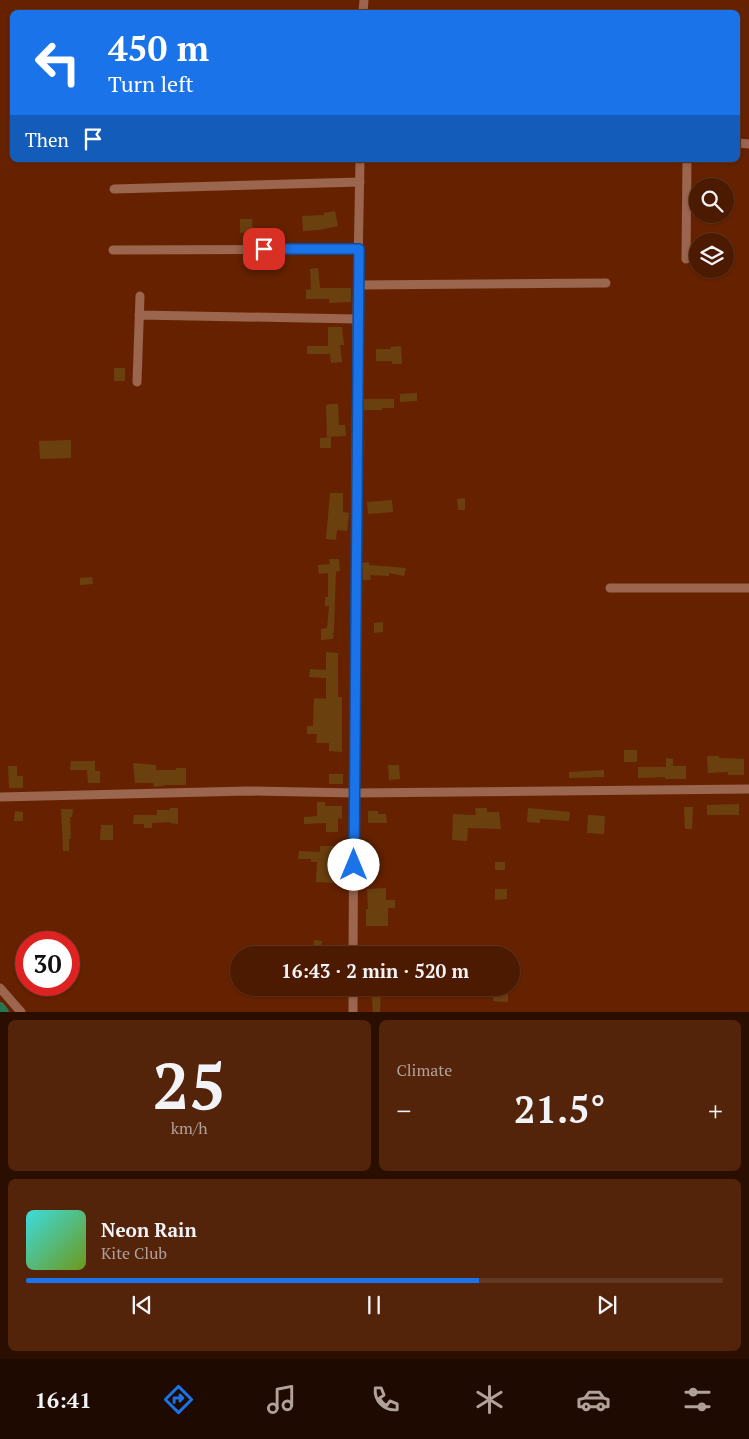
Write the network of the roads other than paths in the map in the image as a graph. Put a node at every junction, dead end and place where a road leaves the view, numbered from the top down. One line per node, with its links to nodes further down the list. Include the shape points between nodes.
1 (360, 162): 3 (street)
2 (687, 162): 7 (street)
3 (360, 182): 4 (street); 5 (street)
4 (114, 190)
5 (359, 249): 6 (street); 9 (street)
6 (113, 250)
7 (686, 259)
8 (606, 283): 9 (street)
9 (358, 285): 12 (street)
10 (140, 296): 11 (street)
11 (139, 315): 12 (street); 13 (street)
12 (358, 319): 17 (street)
13 (137, 382)
14 (610, 588): 15 (street)
15 (749, 588)
16 (749, 789): 17 (street)
17 (354, 793): 18 (street, via 248,791); 19 (street)
18 (0, 798)
19 (353, 946)
20 (0, 988): 22 (street)
21 (353, 996): 23 (street)
22 (21, 1012)
23 (353, 1012)

